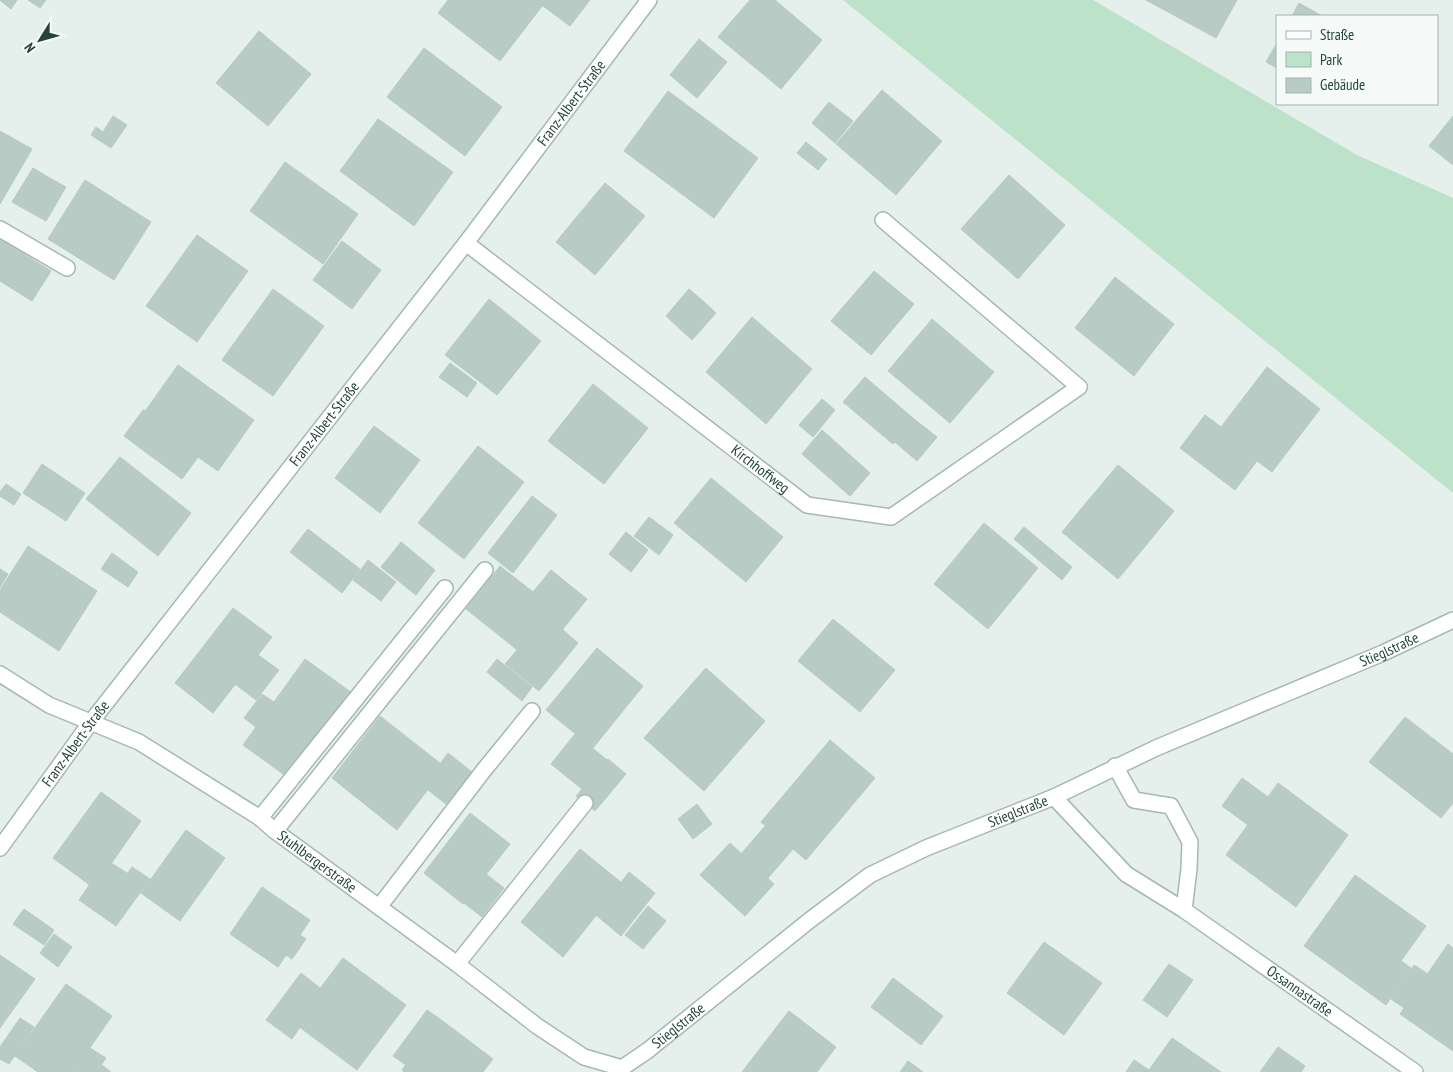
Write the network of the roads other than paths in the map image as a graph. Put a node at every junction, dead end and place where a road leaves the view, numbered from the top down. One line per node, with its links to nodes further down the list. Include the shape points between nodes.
1 (649, 0): 4 (street, Franz-Albert-Straße)
2 (883, 220): 4 (street, Kirchhoffweg, via 1079,388 891,517 807,504)
3 (0, 229): 5 (street)
4 (466, 243): 11 (street, Franz-Albert-Straße)
5 (67, 268)
6 (485, 570): 16 (street)
7 (445, 588): 15 (street)
8 (1453, 620): 12 (street, Stieglstraße)
9 (0, 674): 11 (street, Stuhlbergerstraße, via 49,705)
10 (532, 711): 18 (street)
11 (91, 722): 15 (street, Stuhlbergerstraße, via 139,742); 17 (street, Franz-Albert-Straße)
12 (1115, 766): 13 (street, Stieglstraße); 19 (street, via 1134,800 1171,806 1190,842)
13 (1054, 797): 19 (street, Ossannastraße, via 1126,874); 21 (street, Stieglstraße, via 926,848 870,875)
14 (584, 803): 20 (street)
15 (260, 818): 16 (street, Stuhlbergerstraße)
16 (275, 831): 18 (street, Stuhlbergerstraße)
17 (0, 848)
18 (379, 907): 20 (street, Stuhlbergerstraße)
19 (1184, 910): 22 (street, Ossannastraße)
20 (457, 964): 21 (street, Stuhlbergerstraße, via 537,1026 584,1057)
21 (622, 1068)
22 (1415, 1072)

